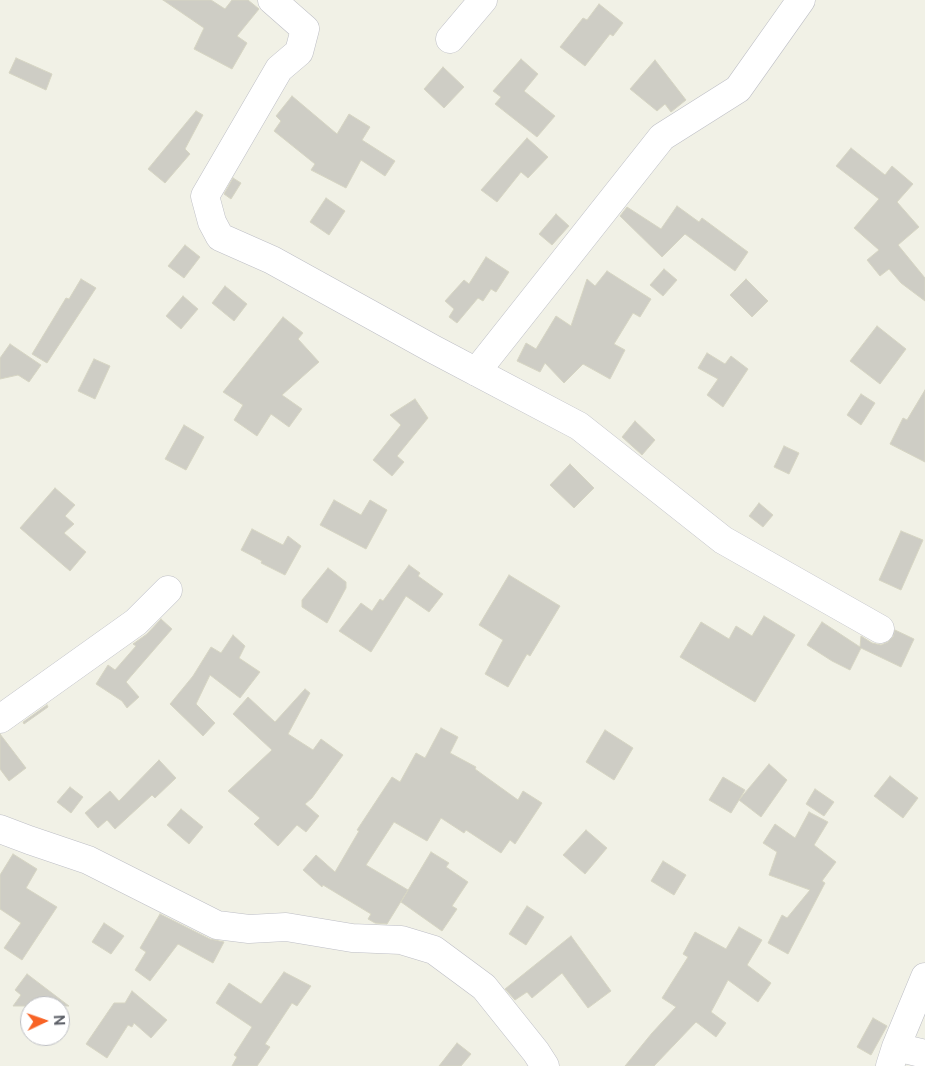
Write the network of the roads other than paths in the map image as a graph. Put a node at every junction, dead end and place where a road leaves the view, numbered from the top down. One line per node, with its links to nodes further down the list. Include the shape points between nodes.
1 (272, 0): 5 (street, via 305,30 299,52 279,69 205,196 220,238 272,260)
2 (483, 0): 4 (street)
3 (801, 0): 5 (street, via 738,89 662,137)
4 (450, 39)
5 (476, 372): 7 (street, via 579,426 723,540)
6 (168, 590): 8 (street, via 136,622)
7 (880, 628)
8 (0, 719)
9 (0, 829): 13 (street, via 88,860 218,925 249,929 286,927 352,938 401,940 434,950 484,987)
10 (925, 977): 12 (street)
11 (925, 1054): 12 (street)
12 (893, 1057)
13 (545, 1066)

